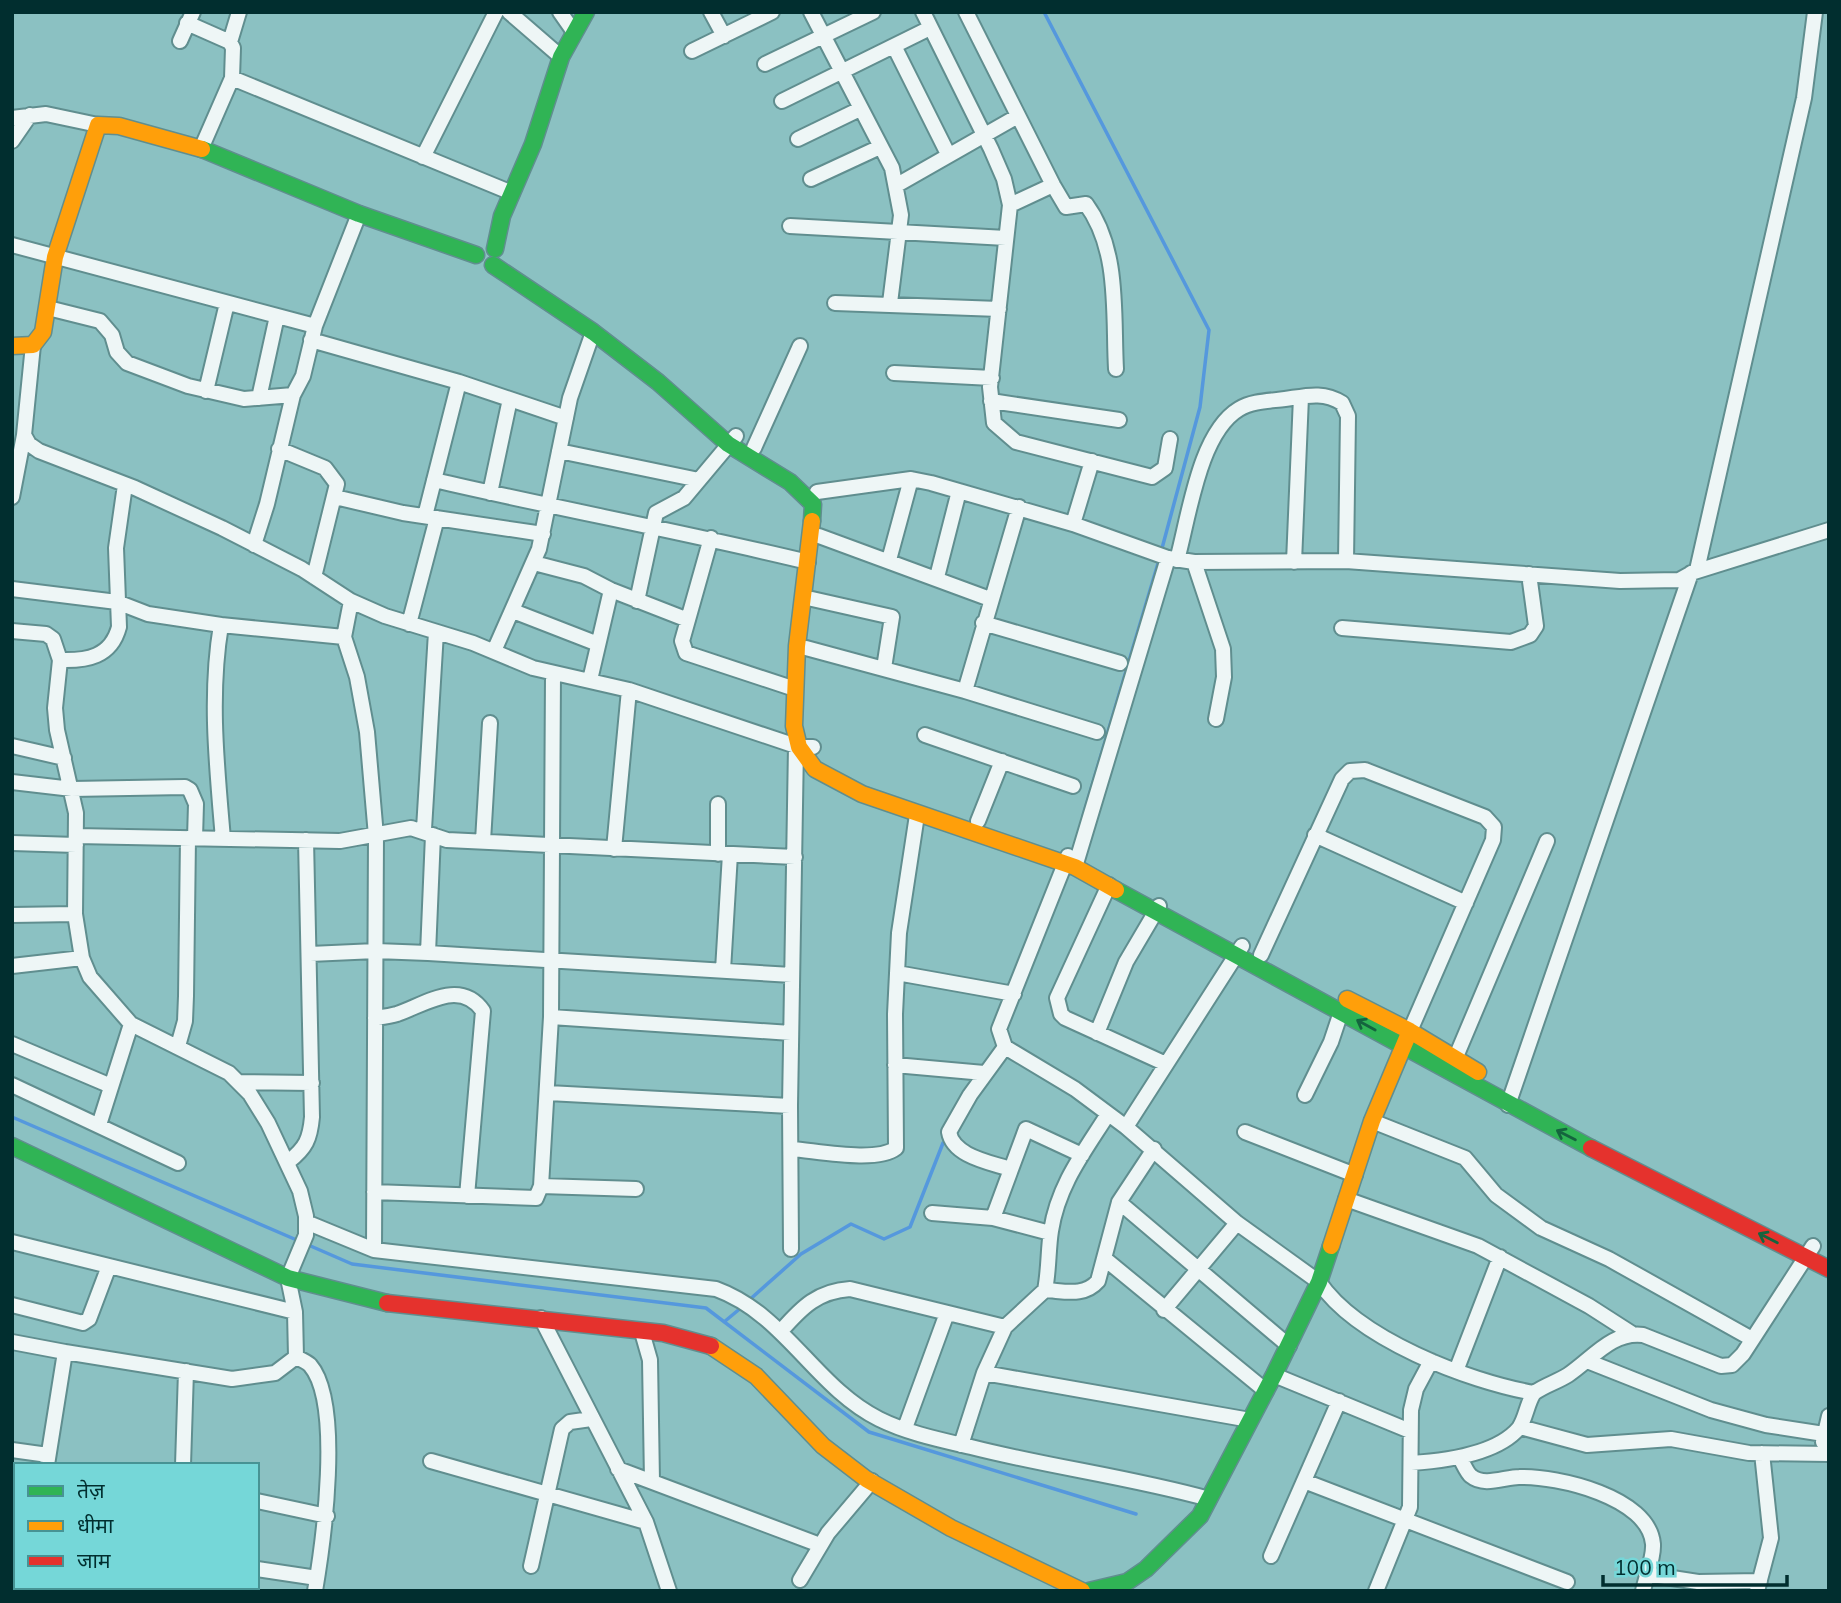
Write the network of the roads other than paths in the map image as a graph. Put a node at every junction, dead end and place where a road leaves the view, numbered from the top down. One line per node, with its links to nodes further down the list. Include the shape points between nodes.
1 (239, 12): 19 (street)
2 (496, 12): 38 (street)
3 (509, 12): 22 (street)
4 (560, 12): 15 (street)
5 (586, 12): 15 (street)
6 (711, 12): 16 (street)
7 (772, 12): 16 (street)
8 (811, 12): 17 (street)
9 (873, 12): 17 (street)
10 (923, 12): 14 (street)
11 (966, 12): 29 (street)
12 (1815, 12): 107 (street, via 1804,98 1697,570)
13 (190, 18): 18 (street); 19 (street)
14 (930, 28): 20 (street); 32 (street)
15 (574, 32): 22 (street)
16 (724, 36): 21 (street)
17 (823, 36): 23 (street); 24 (street)
18 (180, 41)
19 (230, 42): 25 (street)
20 (894, 46): 24 (street); 37 (street)
21 (692, 51)
22 (561, 57): 42 (street)
23 (765, 64)
24 (840, 72): 26 (street); 27 (street)
25 (232, 78): 36 (street); 38 (street)
26 (782, 101)
27 (860, 109): 33 (street); 35 (street)
28 (30, 115): 30 (street); 31 (street, via 57,115); 34 (street)
29 (1018, 116): 32 (street); 41 (street)
30 (12, 118)
31 (97, 125): 36 (street, via 120,126); 49 (street)
32 (983, 134): 37 (street); 43 (street, via 1004,179)
33 (798, 139)
34 (12, 141)
35 (880, 147): 39 (street); 40 (street)
36 (201, 149): 44 (street)
37 (948, 154): 40 (street)
38 (423, 156): 42 (street)
39 (811, 179)
40 (897, 185): 46 (street)
41 (1053, 186): 43 (street); 62 (street, via 1066,207 1086,204 1105,238)
42 (512, 193): 50 (street, via 498,228)
43 (1010, 205): 47 (street)
44 (359, 214): 50 (street, via 476,255 480,265); 58 (street)
45 (790, 226): 46 (street)
46 (898, 232): 47 (street); 53 (street)
47 (1006, 238): 55 (street)
48 (12, 245): 49 (street)
49 (55, 257): 51 (street); 54 (street)
50 (495, 257): 57 (street); 76 (street, via 608,327)
51 (227, 303): 56 (street); 66 (street)
52 (835, 303): 53 (street)
53 (890, 303): 55 (street)
54 (48, 308): 59 (street, via 43,331); 66 (street, via 100,321 127,363)
55 (999, 309): 64 (street)
56 (278, 316): 58 (street); 69 (street)
57 (593, 332): 72 (street); 76 (street)
58 (313, 333): 65 (street); 67 (street, via 303,376)
59 (33, 345): 60 (street); 74 (street)
60 (12, 346)
61 (800, 346): 78 (street)
62 (1116, 369)
63 (894, 373): 64 (street)
64 (992, 378): 71 (street)
65 (459, 382): 70 (street); 82 (street)
66 (206, 391): 69 (street)
67 (293, 395): 69 (street); 77 (street)
68 (1301, 397): 100 (street, via 1247,405 1219,427); 102 (street, via 1333,397 1342,402 1348,416); 105 (street)
69 (259, 398)
70 (510, 399): 72 (street); 87 (street)
71 (991, 401): 73 (street); 80 (street, via 994,423 1016,442)
72 (566, 418): 79 (street)
73 (1119, 420)
74 (24, 435): 84 (street, via 39,451); 88 (street)
75 (1170, 439): 80 (street, via 1165,468 1152,477)
76 (732, 440): 78 (street); 83 (street); 103 (street, via 790,482 813,505)
77 (279, 449): 89 (street, via 325,468 337,484); 99 (street)
78 (754, 449): 86 (street, via 789,465)
79 (559, 451): 83 (street); 90 (street)
80 (1092, 461): 94 (street)
81 (911, 479): 85 (street); 86 (street); 101 (street)
82 (434, 480): 87 (street); 92 (street)
83 (699, 480): 93 (street, via 678,503 656,513)
84 (125, 485): 99 (street); 117 (street, via 116,548)
85 (959, 491): 91 (street); 110 (street)
86 (817, 492): 97 (street, via 822,508)
87 (489, 493): 90 (street)
88 (13, 494)
89 (335, 497): 92 (street); 109 (street)
90 (547, 506): 93 (street); 96 (street)
91 (1019, 507): 94 (street); 114 (street)
92 (431, 517): 96 (street); 121 (street)
93 (652, 524): 98 (street); 116 (street)
94 (1073, 524): 100 (street)
95 (1829, 530): 107 (street)
96 (543, 534): 106 (street)
97 (819, 536): 101 (street); 113 (street)
98 (711, 538): 103 (street); 119 (street)
99 (254, 545): 109 (street)
100 (1172, 559): 104 (street); 166 (street)
101 (888, 560): 110 (street)
102 (1346, 561): 105 (street); 108 (street)
103 (808, 562): 136 (street)
104 (1194, 562): 105 (street); 138 (street, via 1223,649 1224,677)
105 (1294, 562)
106 (534, 563): 112 (street, via 584,576); 118 (street)
107 (1691, 573): 108 (street, via 1678,580 1620,581); 205 (street)
108 (1530, 574): 123 (street, via 1536,626 1521,640)
109 (314, 577): 115 (street)
110 (937, 577): 114 (street)
111 (12, 589): 117 (street)
112 (611, 590): 116 (street); 127 (street)
113 (812, 598): 128 (street); 132 (street, via 892,617)
114 (990, 599): 120 (street)
115 (351, 601): 121 (street); 126 (street)
116 (637, 601): 119 (street)
117 (117, 602): 122 (street, via 148,614); 130 (street, via 116,640 85,661)
118 (513, 611): 127 (street); 129 (street)
119 (688, 620): 136 (street, via 682,641 686,653)
120 (983, 623): 131 (street); 137 (street)
121 (409, 624): 125 (street)
122 (220, 625): 126 (street); 156 (street, via 215,731)
123 (1342, 628)
124 (12, 631): 130 (street, via 46,634)
125 (436, 632): 129 (street); 152 (street)
126 (344, 636): 154 (street, via 358,677 367,732)
127 (598, 644): 134 (street)
128 (806, 649): 132 (street); 143 (street)
129 (494, 651): 133 (street)
130 (60, 660): 144 (street, via 55,708)
131 (1120, 663)
132 (884, 668): 137 (street)
133 (553, 674): 134 (street); 162 (street)
134 (590, 680): 135 (street)
135 (629, 690): 143 (street); 163 (street)
136 (795, 690): 143 (street, via 794,726)
137 (965, 691): 140 (street)
138 (1216, 719)
139 (490, 723): 159 (street)
140 (1097, 732)
141 (925, 735): 145 (street)
142 (12, 746): 144 (street)
143 (803, 747): 150 (street, via 815,769); 151 (street, via 851,778); 165 (street)
144 (64, 758): 148 (street)
145 (1002, 761): 147 (street); 151 (street)
146 (12, 782): 148 (street)
147 (1073, 786)
148 (72, 789): 155 (street, via 185,787 195,803); 158 (street)
149 (718, 804): 164 (street)
150 (917, 815): 166 (street); 181 (street)
151 (978, 821): 166 (street)
152 (428, 832): 154 (street, via 399,828); 159 (street, via 447,840); 174 (street)
153 (1315, 835): 168 (street); 168 (street, via 1350,771 1364,770 1485,817 1494,827 1493,840); 176 (street)
154 (376, 836): 157 (street); 173 (street)
155 (192, 838): 156 (street); 158 (street); 192 (street, via 186,996)
156 (223, 839): 157 (street)
157 (306, 840): 175 (street)
158 (76, 841): 161 (street); 170 (street)
159 (483, 841): 162 (street)
160 (1548, 841): 194 (street)
161 (12, 843)
162 (551, 847): 163 (street); 178 (street)
163 (614, 849): 164 (street)
164 (724, 854): 165 (street); 180 (street)
165 (795, 857): 182 (street)
166 (1071, 861): 167 (street); 169 (street); 183 (street)
167 (1109, 885): 169 (street); 189 (street, via 1057,998 1065,1018)
168 (1466, 903): 190 (street)
169 (1158, 907): 172 (street); 189 (street, via 1126,962)
170 (75, 914): 171 (street); 177 (street)
171 (12, 915)
172 (1239, 950): 176 (street); 184 (street); 195 (street)
173 (376, 951): 174 (street); 175 (street); 186 (street)
174 (428, 953): 178 (street)
175 (310, 954): 200 (street)
176 (1261, 955): 190 (street)
177 (82, 958): 179 (street); 187 (street, via 90,977)
178 (551, 958): 180 (street); 185 (street)
179 (12, 966)
180 (723, 970): 182 (street)
181 (897, 973): 183 (street); 196 (street)
182 (792, 975): 188 (street)
183 (1014, 994): 193 (street, via 999,1028)
184 (1341, 1012): 190 (street, one-way to 184); 204 (street)
185 (551, 1017): 188 (street); 203 (street)
186 (375, 1018): 222 (street); 223 (street, via 398,1014 434,997 466,996 483,1011)
187 (131, 1024): 192 (street); 202 (street)
188 (791, 1033): 206 (street)
189 (1097, 1033): 195 (street)
190 (1407, 1038): 194 (street); 198 (street); 208 (street)
191 (12, 1044): 202 (street)
192 (178, 1046): 199 (street)
193 (1005, 1047): 197 (street); 207 (street)
194 (1455, 1059): 198 (street)
195 (1166, 1064): 210 (street)
196 (895, 1065): 197 (street); 213 (street, via 896,1148 889,1154)
197 (984, 1073): 218 (street, via 949,1132 951,1142 960,1150)
198 (1470, 1076): 205 (street)
199 (239, 1082): 200 (street); 216 (street)
200 (312, 1083): 216 (street, via 310,1139)
201 (12, 1086): 209 (street)
202 (111, 1086): 209 (street)
203 (548, 1093): 206 (street); 220 (street)
204 (1305, 1095)
205 (1511, 1098): 234 (street)
206 (790, 1105): 213 (street)
207 (1108, 1114): 210 (street); 215 (street)
208 (1372, 1121): 219 (street); 253 (street, via 1465,1158 1496,1195 1541,1228 1609,1259)
209 (99, 1125): 217 (street)
210 (1126, 1127): 214 (street)
211 (1245, 1132): 219 (street)
212 (12, 1146): 241 (street)
213 (792, 1149): 232 (street)
214 (1154, 1149): 225 (street); 228 (street)
215 (1082, 1155): 218 (street, via 1026,1129); 230 (street, via 1060,1193)
216 (288, 1162): 229 (street, via 300,1191)
217 (178, 1163)
218 (1010, 1169): 227 (street)
219 (1355, 1175): 224 (street)
220 (541, 1186): 221 (street); 223 (street, via 536,1198)
221 (636, 1189)
222 (374, 1192): 223 (street); 233 (street)
223 (467, 1195)
224 (1346, 1199): 236 (street); 242 (street)
225 (1119, 1202): 237 (street); 239 (street)
226 (932, 1213): 227 (street)
227 (993, 1218): 230 (street)
228 (1237, 1223): 239 (street); 242 (street)
229 (306, 1228): 233 (street); 241 (street)
230 (1051, 1233): 243 (street)
231 (12, 1242): 238 (street)
232 (791, 1249)
233 (374, 1250): 250 (street, via 716,1289 740,1298)
234 (1809, 1251): 235 (street); 240 (street); 253 (street)
235 (1829, 1254)
236 (1500, 1257): 252 (street); 261 (street)
237 (1105, 1259): 243 (street, via 1090,1290); 245 (street)
238 (109, 1266): 244 (street, via 89,1319 83,1322); 246 (street)
239 (1198, 1269): 245 (street); 255 (street)
240 (1829, 1269)
241 (289, 1275): 246 (street); 248 (street, via 332,1293 386,1303)
242 (1318, 1282): 255 (street); 258 (street, via 1360,1323)
243 (1045, 1290): 249 (street)
244 (12, 1305)
245 (1164, 1310): 264 (street)
246 (295, 1312): 257 (street)
247 (947, 1312): 249 (street); 250 (street, via 850,1289 831,1290 799,1310); 271 (street)
248 (541, 1318): 251 (street); 268 (street)
249 (1005, 1327): 262 (street)
250 (781, 1331): 271 (street, via 845,1398 883,1421)
251 (642, 1332): 284 (street, via 650,1360); 285 (street, via 697,1340 732,1358 820,1443)
252 (1631, 1333): 253 (street, via 1721,1366 1737,1361); 259 (street, via 1610,1342)
253 (1752, 1339)
254 (12, 1342): 256 (street)
255 (1289, 1346): 263 (street)
256 (65, 1352): 260 (street); 279 (street)
257 (296, 1357): 260 (street, via 275,1373 232,1379); 290 (street, via 310,1365 324,1409)
258 (1431, 1361): 261 (street); 272 (street, via 1416,1389)
259 (1587, 1361): 265 (street); 273 (street, via 1711,1410)
260 (186, 1371): 281 (street)
261 (1456, 1371): 265 (street, via 1494,1386)
262 (984, 1373): 269 (street); 274 (street)
263 (1274, 1375): 264 (street); 266 (street)
264 (1266, 1391): 269 (street)
265 (1534, 1393): 270 (street)
266 (1339, 1402): 272 (street); 286 (street)
267 (1829, 1416): 273 (street)
268 (591, 1419): 283 (street); 287 (street, via 570,1422 562,1429)
269 (1250, 1420): 288 (street)
270 (1520, 1427): 276 (street, via 1587,1445 1671,1439); 278 (street)
271 (905, 1428): 274 (street)
272 (1410, 1431): 282 (street)
273 (1824, 1434): 277 (street)
274 (961, 1445): 288 (street)
275 (12, 1450): 279 (street)
276 (1762, 1453): 277 (street); 301 (street, via 1771,1538)
277 (1825, 1454)
278 (1460, 1458): 282 (street); 297 (street, via 1471,1476 1481,1480 1519,1476 1564,1483 1635,1511 1650,1526 1653,1546)
279 (47, 1460)
280 (431, 1461): 287 (street)
281 (183, 1463)
282 (1411, 1463): 292 (street)
283 (618, 1468): 284 (street); 291 (street)
284 (652, 1481): 293 (street)
285 (872, 1481): 293 (street); 303 (street, via 954,1528)
286 (1304, 1481): 292 (street); 294 (street)
287 (548, 1494): 291 (street); 295 (street)
288 (1209, 1499): 304 (street, via 1200,1516 1146,1569 1127,1582)
289 (259, 1502): 290 (street)
290 (327, 1516): 300 (street)
291 (646, 1522): 302 (street)
292 (1406, 1522): 299 (street); 305 (street)
293 (820, 1545): 298 (street)
294 (1271, 1556)
295 (531, 1566)
296 (259, 1570): 300 (street)
297 (1646, 1574): 301 (street); 306 (street)
298 (800, 1580)
299 (1567, 1582)
300 (316, 1584)
301 (1758, 1586)
302 (669, 1591)
303 (1082, 1591)
304 (1089, 1591)
305 (1376, 1591)
306 (1643, 1591)

